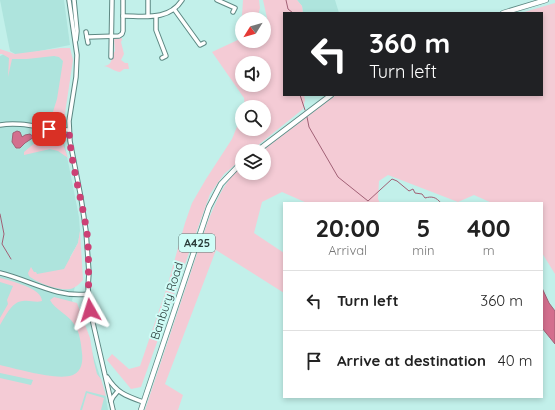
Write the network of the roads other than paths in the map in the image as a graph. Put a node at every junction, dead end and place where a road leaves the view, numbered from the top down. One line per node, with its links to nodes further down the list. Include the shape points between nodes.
1 (69, 0): 18 (street, via 72,31)
2 (74, 0): 18 (street)
3 (112, 0): 17 (street)
4 (123, 0): 12 (street)
5 (148, 0): 13 (street)
6 (182, 0): 10 (street)
7 (217, 0): 9 (street, via 234,10)
8 (546, 0): 11 (main road)
9 (237, 4)
10 (174, 9): 14 (street); 20 (street)
11 (506, 12)
12 (123, 16): 13 (street); 17 (street, via 122,34)
13 (148, 16): 14 (street)
14 (156, 16): 22 (street, via 156,30)
15 (86, 32): 16 (street)
16 (87, 37): 17 (street); 19 (street)
17 (112, 37): 21 (street)
18 (76, 43): 25 (street, via 77,64)
19 (88, 43)
20 (200, 45)
21 (111, 56)
22 (166, 56)
23 (330, 96): 26 (main road)
24 (0, 125): 25 (street)
25 (69, 130): 29 (street, via 90,259)
26 (266, 144)
27 (235, 169): 33 (main road, Banbury Road / A425, via 221,184 209,207)
28 (0, 273): 29 (street, via 49,290 71,295)
29 (88, 294): 30 (street)
30 (105, 374): 31 (street); 32 (street)
31 (118, 391): 32 (street); 33 (street)
32 (111, 401): 34 (street)
33 (144, 402): 35 (main road, Banbury Road / A425)
34 (113, 410)
35 (141, 410)

